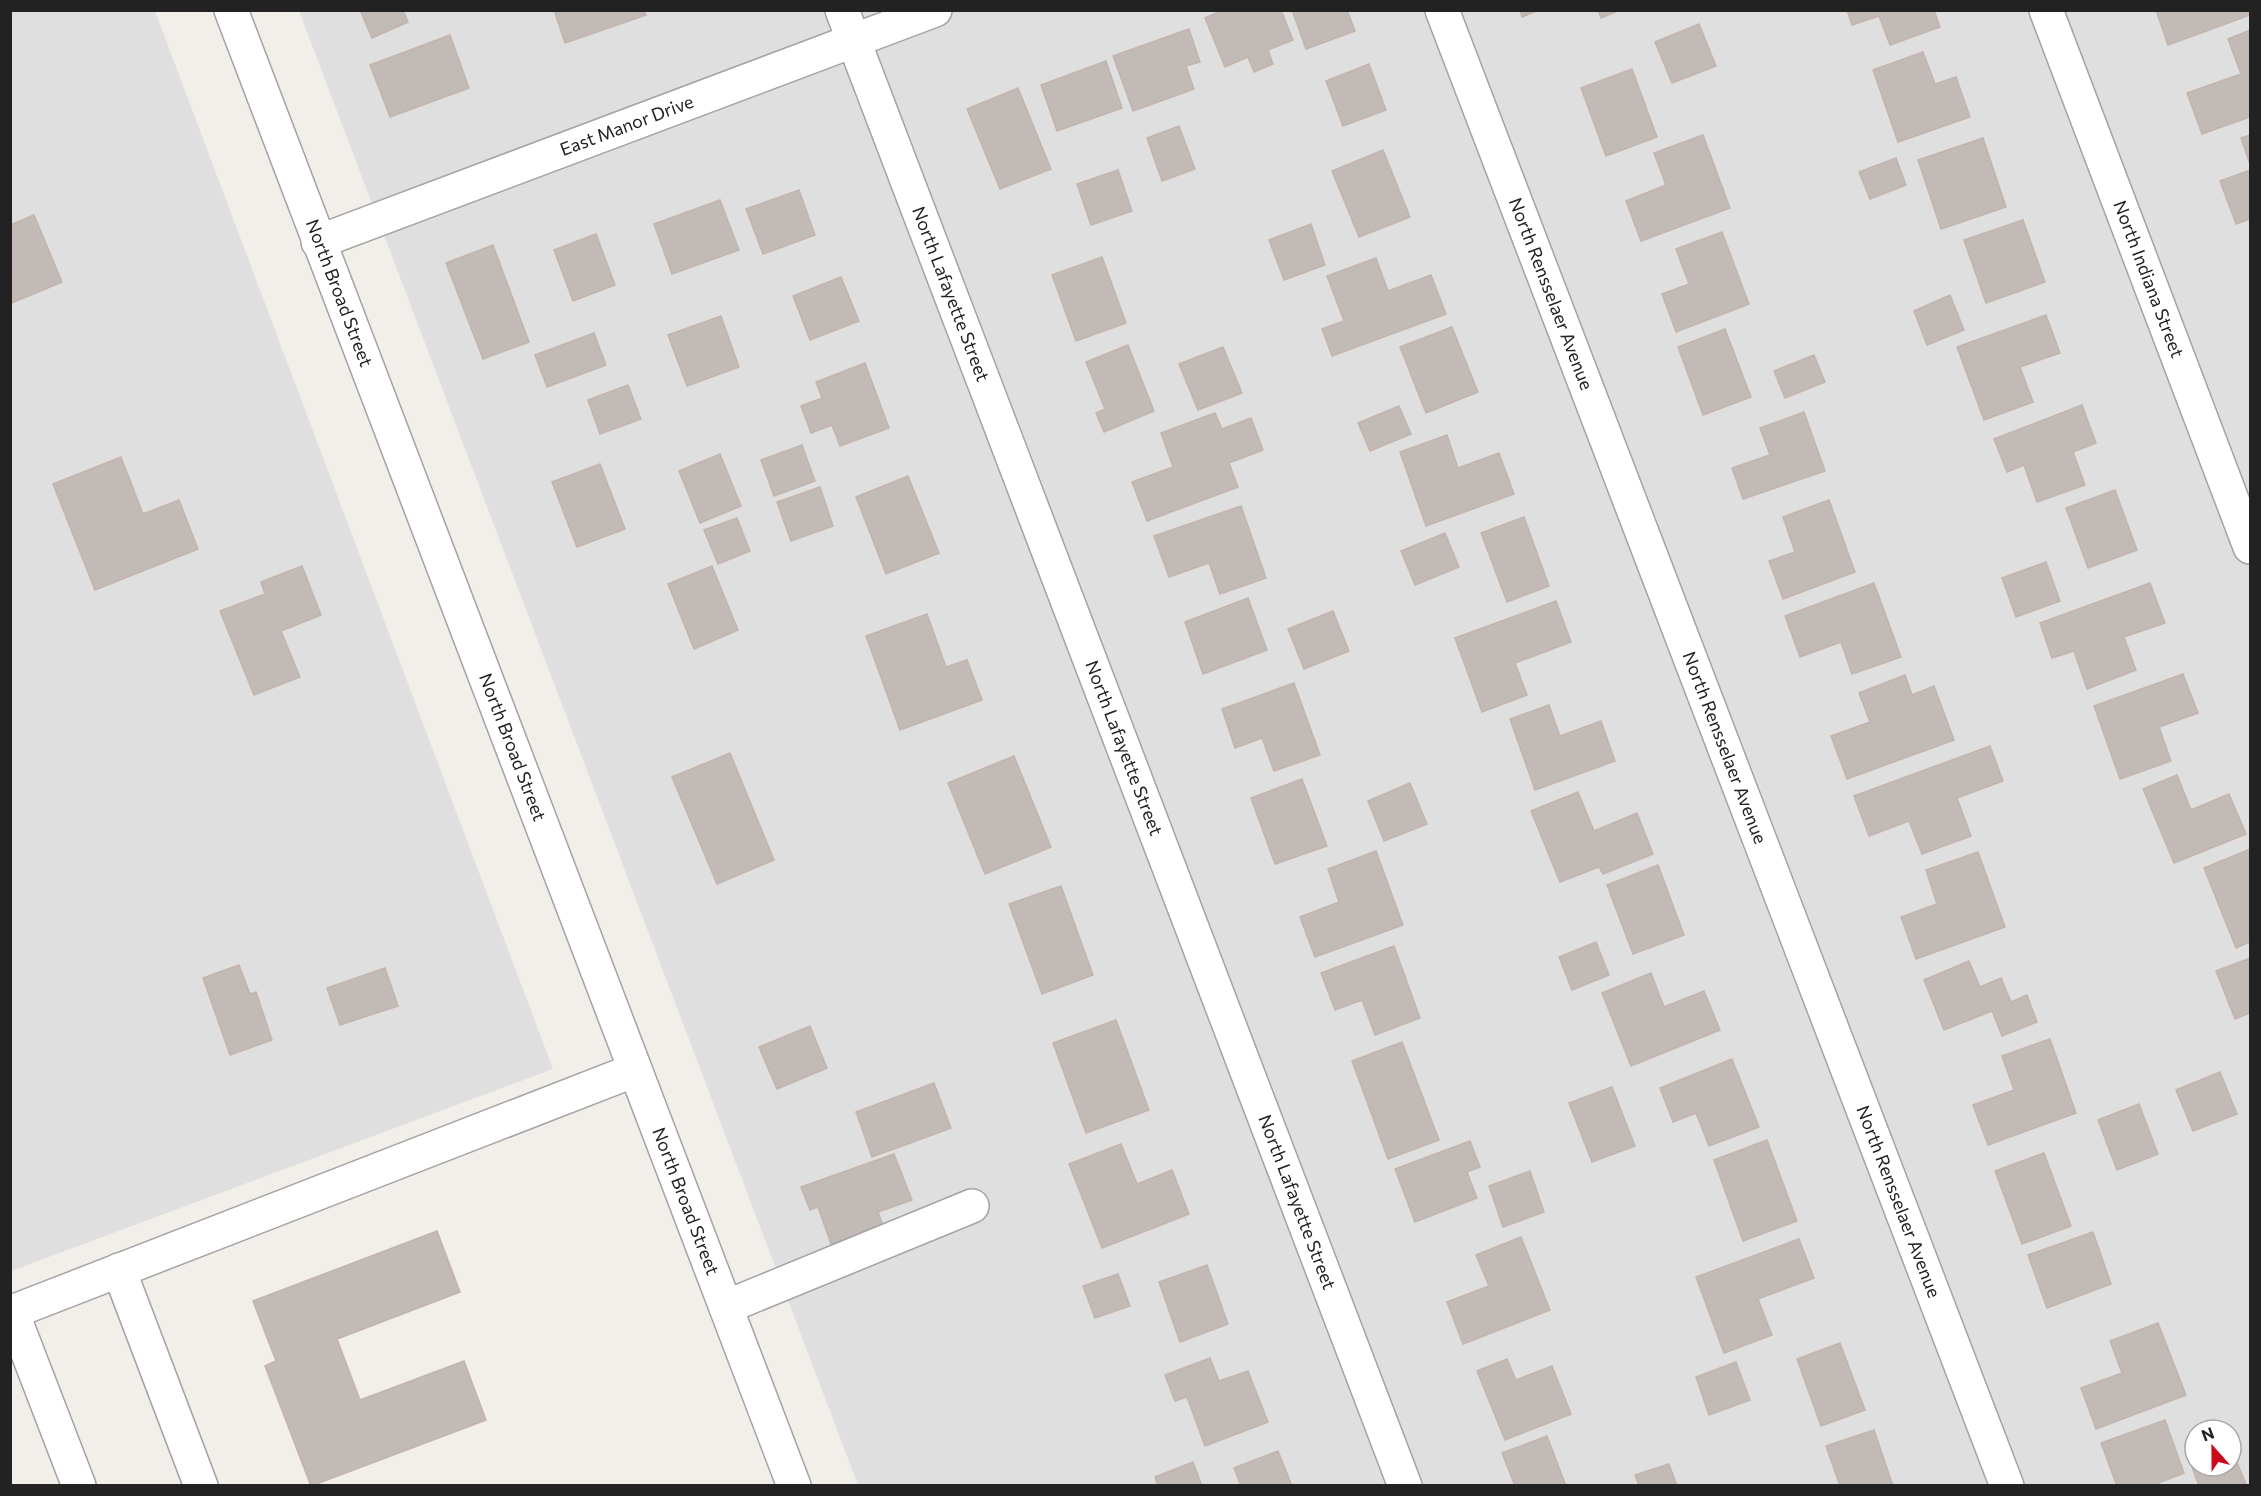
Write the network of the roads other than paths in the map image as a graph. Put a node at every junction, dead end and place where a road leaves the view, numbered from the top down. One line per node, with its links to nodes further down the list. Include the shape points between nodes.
1 (231, 10): 7 (street, North Broad Street)
2 (842, 10): 6 (street, North Lafayette Street)
3 (935, 10): 6 (street, East Manor Drive)
4 (1442, 10): 17 (street, North Rensselaer Avenue)
5 (2046, 10): 8 (street, North Indiana Street)
6 (854, 42): 7 (street, East Manor Drive); 16 (street, North Lafayette Street)
7 (318, 242): 9 (street, North Broad Street)
8 (2250, 547)
9 (635, 1070): 11 (street); 12 (street, North Broad Street)
10 (972, 1206): 12 (street)
11 (119, 1270): 13 (street, via 12,1312); 14 (street)
12 (726, 1307): 15 (street, North Broad Street)
13 (79, 1485)
14 (201, 1485)
15 (794, 1485)
16 (1405, 1485)
17 (2007, 1485)

